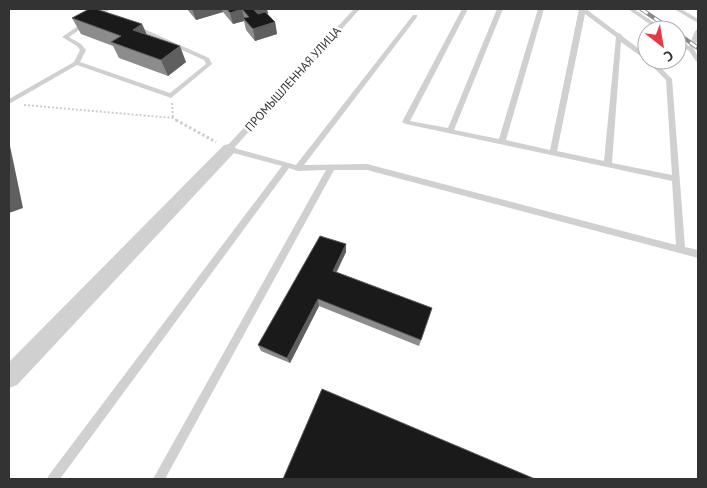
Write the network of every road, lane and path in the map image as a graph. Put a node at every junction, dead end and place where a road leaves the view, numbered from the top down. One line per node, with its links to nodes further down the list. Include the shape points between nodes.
1 (86, 9): 10 (lane)
2 (108, 9): 10 (lane)
3 (357, 9): 30 (lane, ПРОМЫШЛЕННАЯ УЛИЦА)
4 (465, 9): 28 (lane, via 406,122)
5 (500, 9): 28 (lane)
6 (541, 9): 29 (lane)
7 (582, 9): 17 (lane); 31 (lane)
8 (631, 9): 13 (lane)
9 (677, 9): 14 (lane)
10 (100, 14): 12 (lane); 22 (lane, via 65,37 83,50)
11 (415, 16): 34 (lane)
12 (109, 17)
13 (647, 20)
14 (698, 21)
15 (127, 24): 24 (lane, via 208,59 209,64)
16 (698, 30): 20 (lane)
17 (619, 35): 19 (lane); 32 (lane)
18 (687, 47): 20 (lane)
19 (637, 50)
20 (691, 50): 21 (lane)
21 (698, 60)
22 (76, 63): 24 (lane); 25 (lane)
23 (660, 70): 36 (lane, via 669,79)
24 (171, 96): 27 (path)
25 (9, 102)
26 (18, 104): 27 (path)
27 (173, 118): 30 (path)
28 (450, 131): 29 (lane)
29 (502, 142): 31 (lane)
30 (229, 150): 33 (lane); 39 (street)
31 (553, 153): 32 (lane)
32 (608, 164): 36 (lane)
33 (287, 165): 34 (lane); 40 (lane)
34 (298, 168): 35 (lane)
35 (330, 168): 37 (lane, via 367,167); 41 (lane)
36 (677, 179): 37 (lane)
37 (681, 249): 38 (lane)
38 (698, 254)
39 (9, 377)
40 (53, 479)
41 (159, 479)

